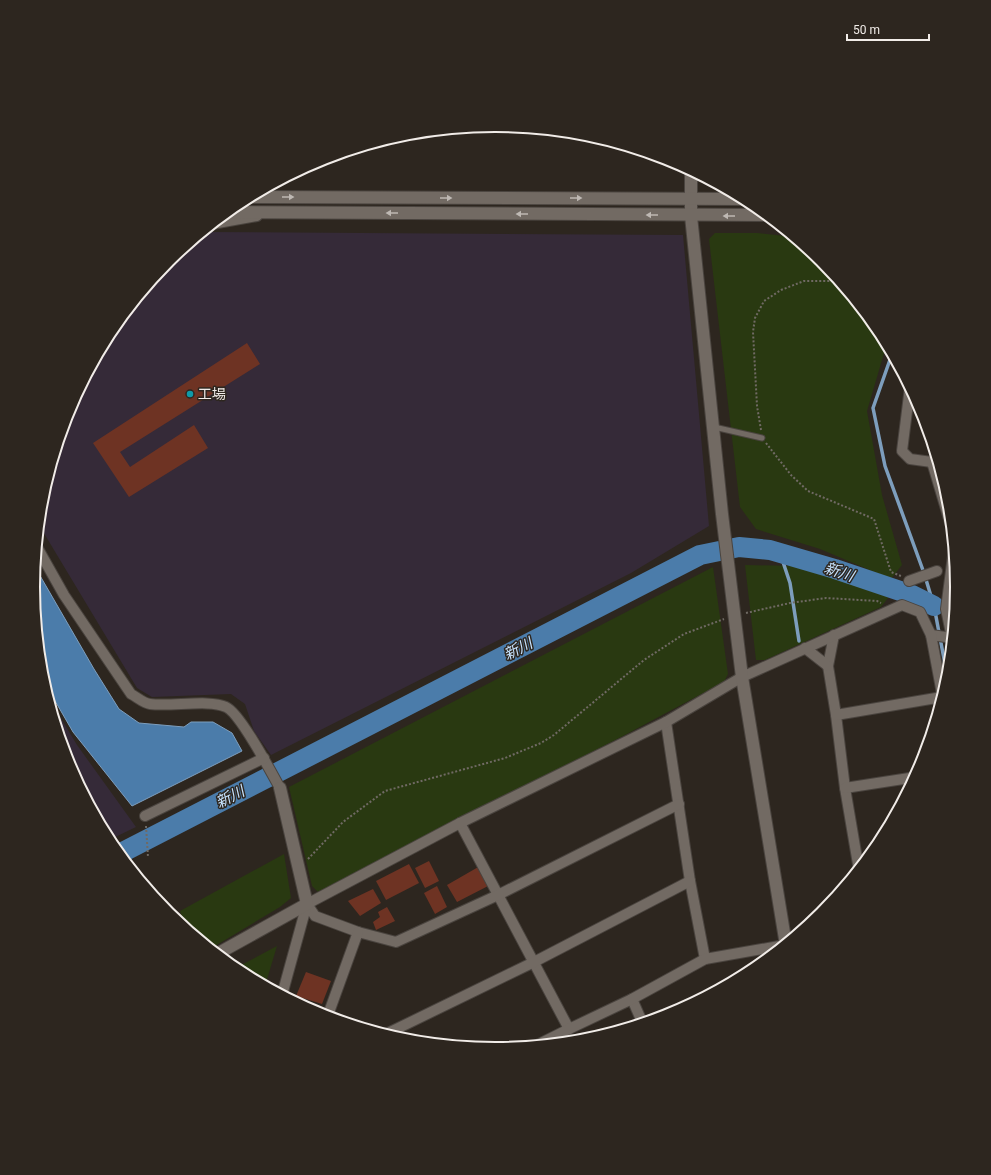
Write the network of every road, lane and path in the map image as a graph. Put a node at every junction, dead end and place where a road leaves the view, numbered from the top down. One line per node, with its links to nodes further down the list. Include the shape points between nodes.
1 (691, 176): 3 (street)
2 (261, 197): 3 (street, one-way to 3)
3 (691, 199): 4 (street); 7 (street)
4 (733, 199)
5 (238, 212): 6 (street)
6 (273, 212): 7 (street, one-way to 6); 9 (street)
7 (691, 216): 8 (street, one-way to 7); 12 (street)
8 (759, 216)
9 (224, 222)
10 (833, 281): 13 (path, via 804,281 781,290 764,301 755,318 753,332 757,406)
11 (909, 397): 14 (street, via 902,451 910,459)
12 (713, 427): 13 (lane); 20 (street)
13 (762, 438): 18 (path, via 808,491 874,519 891,572)
14 (933, 463)
15 (41, 555): 30 (street, via 64,595 131,694 148,704 218,704 227,707 237,717)
16 (937, 571): 18 (street)
17 (951, 574): 22 (street)
18 (909, 580)
19 (892, 609): 20 (path, via 877,601 826,598); 21 (street); 22 (street, via 902,605 920,612)
20 (735, 615): 26 (street); 39 (path, via 684,634 644,660 541,743 505,758 385,791 343,822)
21 (834, 635): 23 (street); 24 (street)
22 (943, 637): 25 (street)
23 (805, 648): 24 (street); 26 (street)
24 (828, 666): 28 (street)
25 (943, 670)
26 (742, 677): 29 (street); 44 (street)
27 (936, 699): 28 (street)
28 (836, 715): 33 (street)
29 (666, 722): 34 (street); 36 (street)
30 (264, 758): 32 (street); 35 (street)
31 (909, 778): 33 (street)
32 (280, 788): 39 (street)
33 (845, 788): 38 (street)
34 (679, 804): 40 (street); 41 (street)
35 (145, 816): 37 (path)
36 (460, 823): 41 (street); 42 (street)
37 (148, 857)
38 (858, 864)
39 (299, 869): 42 (street)
40 (690, 881): 47 (street); 48 (street)
41 (498, 895): 43 (street, via 396,942); 48 (street)
42 (307, 904): 43 (street, via 315,916); 46 (street); 49 (street)
43 (358, 932): 51 (street)
44 (784, 940)
45 (776, 947): 47 (street)
46 (222, 951)
47 (705, 959): 50 (street)
48 (534, 962): 53 (street); 54 (street)
49 (283, 990)
50 (632, 999): 52 (street); 53 (street)
51 (329, 1011)
52 (641, 1019)
53 (568, 1028): 55 (street)
54 (393, 1031)
55 (546, 1040)

